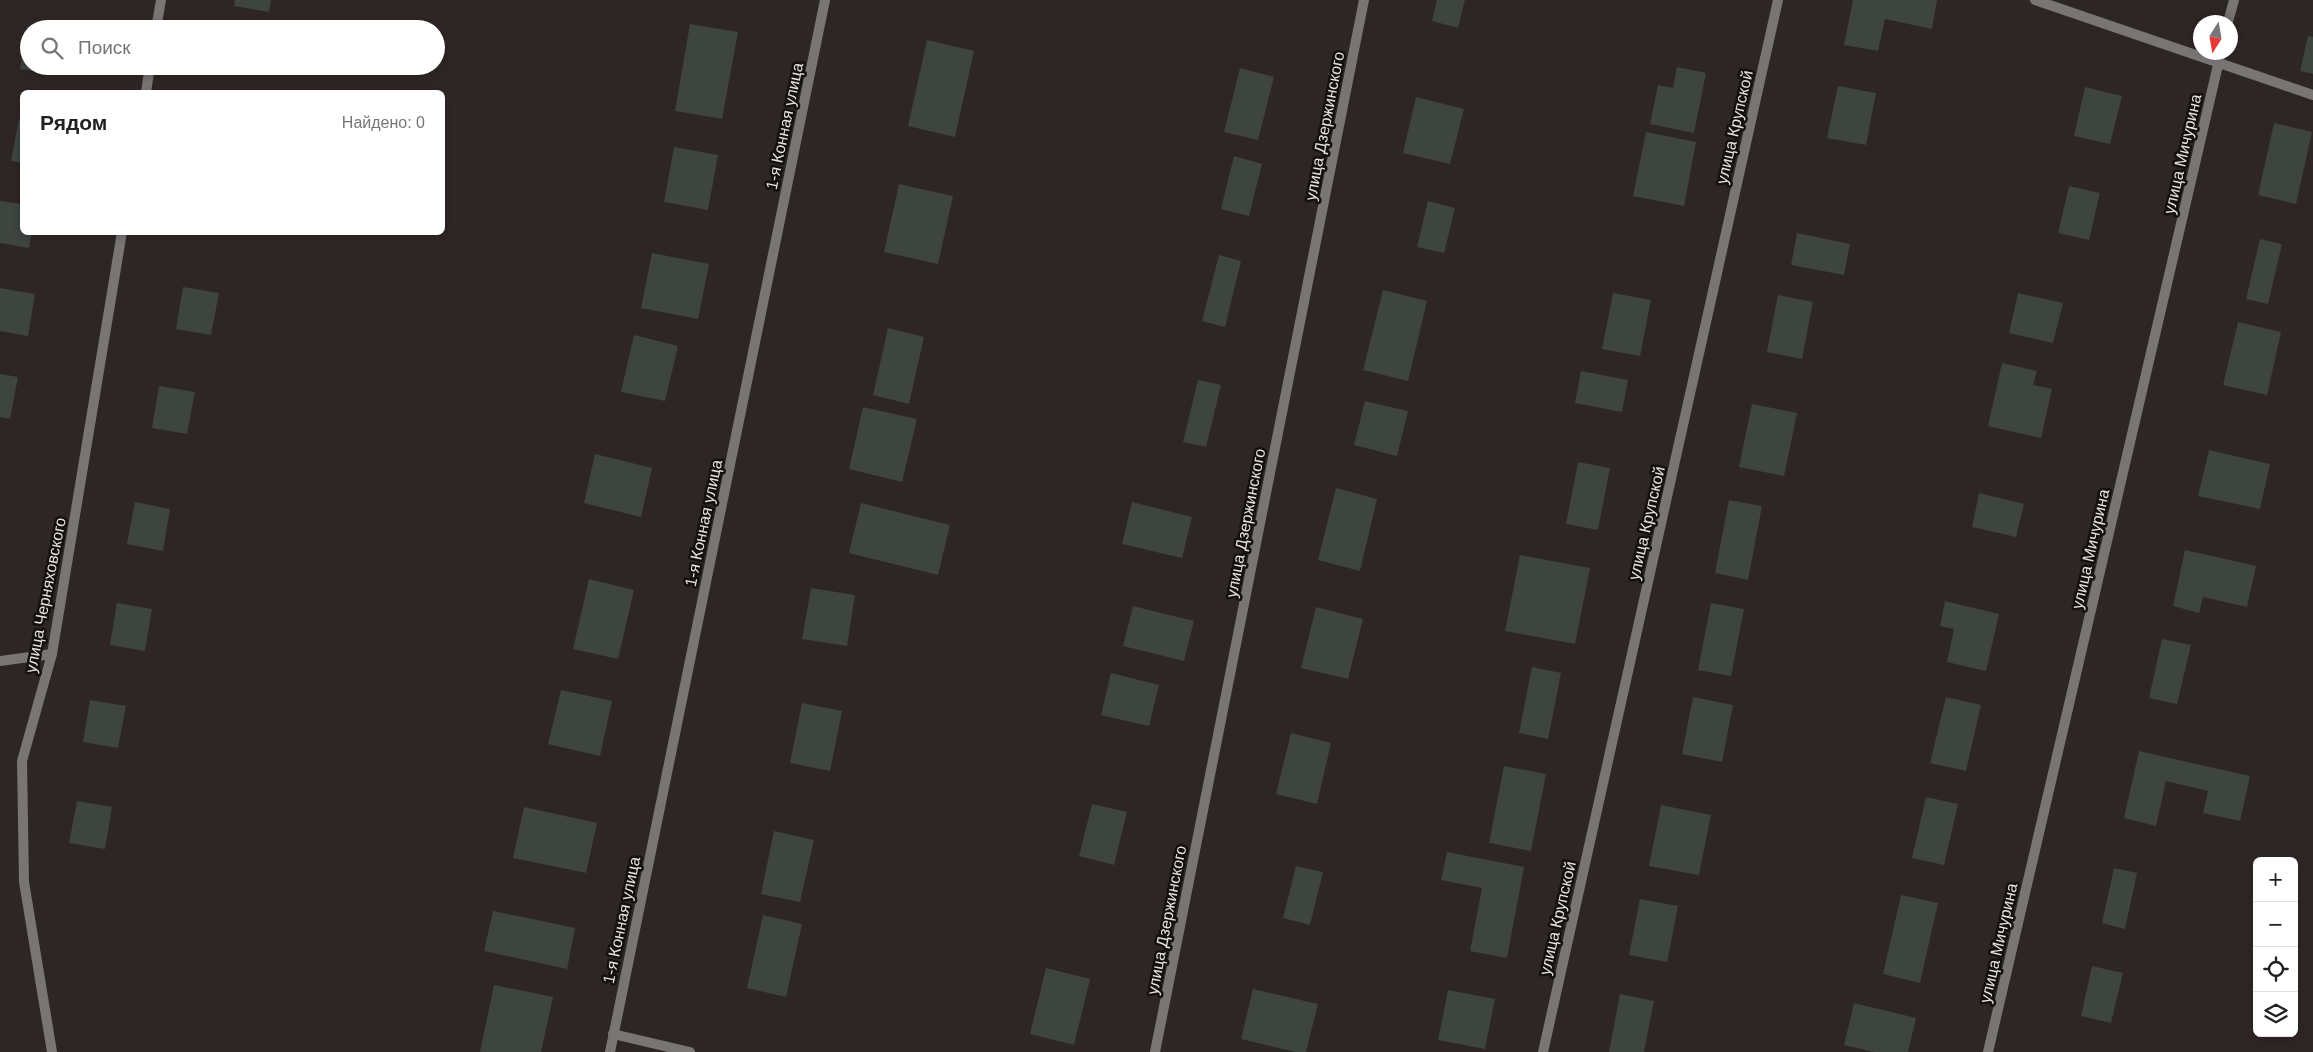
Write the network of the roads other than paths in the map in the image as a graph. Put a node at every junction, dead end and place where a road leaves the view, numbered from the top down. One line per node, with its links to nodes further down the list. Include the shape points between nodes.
1 (161, 0): 8 (street)
2 (825, 0): 17 (street, 1-я Конная улица)
3 (1364, 0): 21 (street, улица Дзержинского)
4 (1778, 0): 22 (street, улица Крупской)
5 (2035, 0): 10 (street)
6 (2234, 0): 7 (street)
7 (2230, 15)
8 (158, 20)
9 (2219, 60): 10 (street, улица Мичурина)
10 (2218, 64): 13 (street); 23 (street, улица Мичурина)
11 (149, 75): 12 (street)
12 (146, 90)
13 (2313, 95)
14 (122, 235): 15 (street, улица Черняховского)
15 (52, 654): 16 (street); 18 (street, улица Черняховского, via 22,761 24,882)
16 (0, 661)
17 (613, 1034): 19 (street, 1-я Конная улица); 20 (street)
18 (52, 1052)
19 (610, 1052)
20 (690, 1052)
21 (1156, 1052)
22 (1543, 1052)
23 (1988, 1052)

